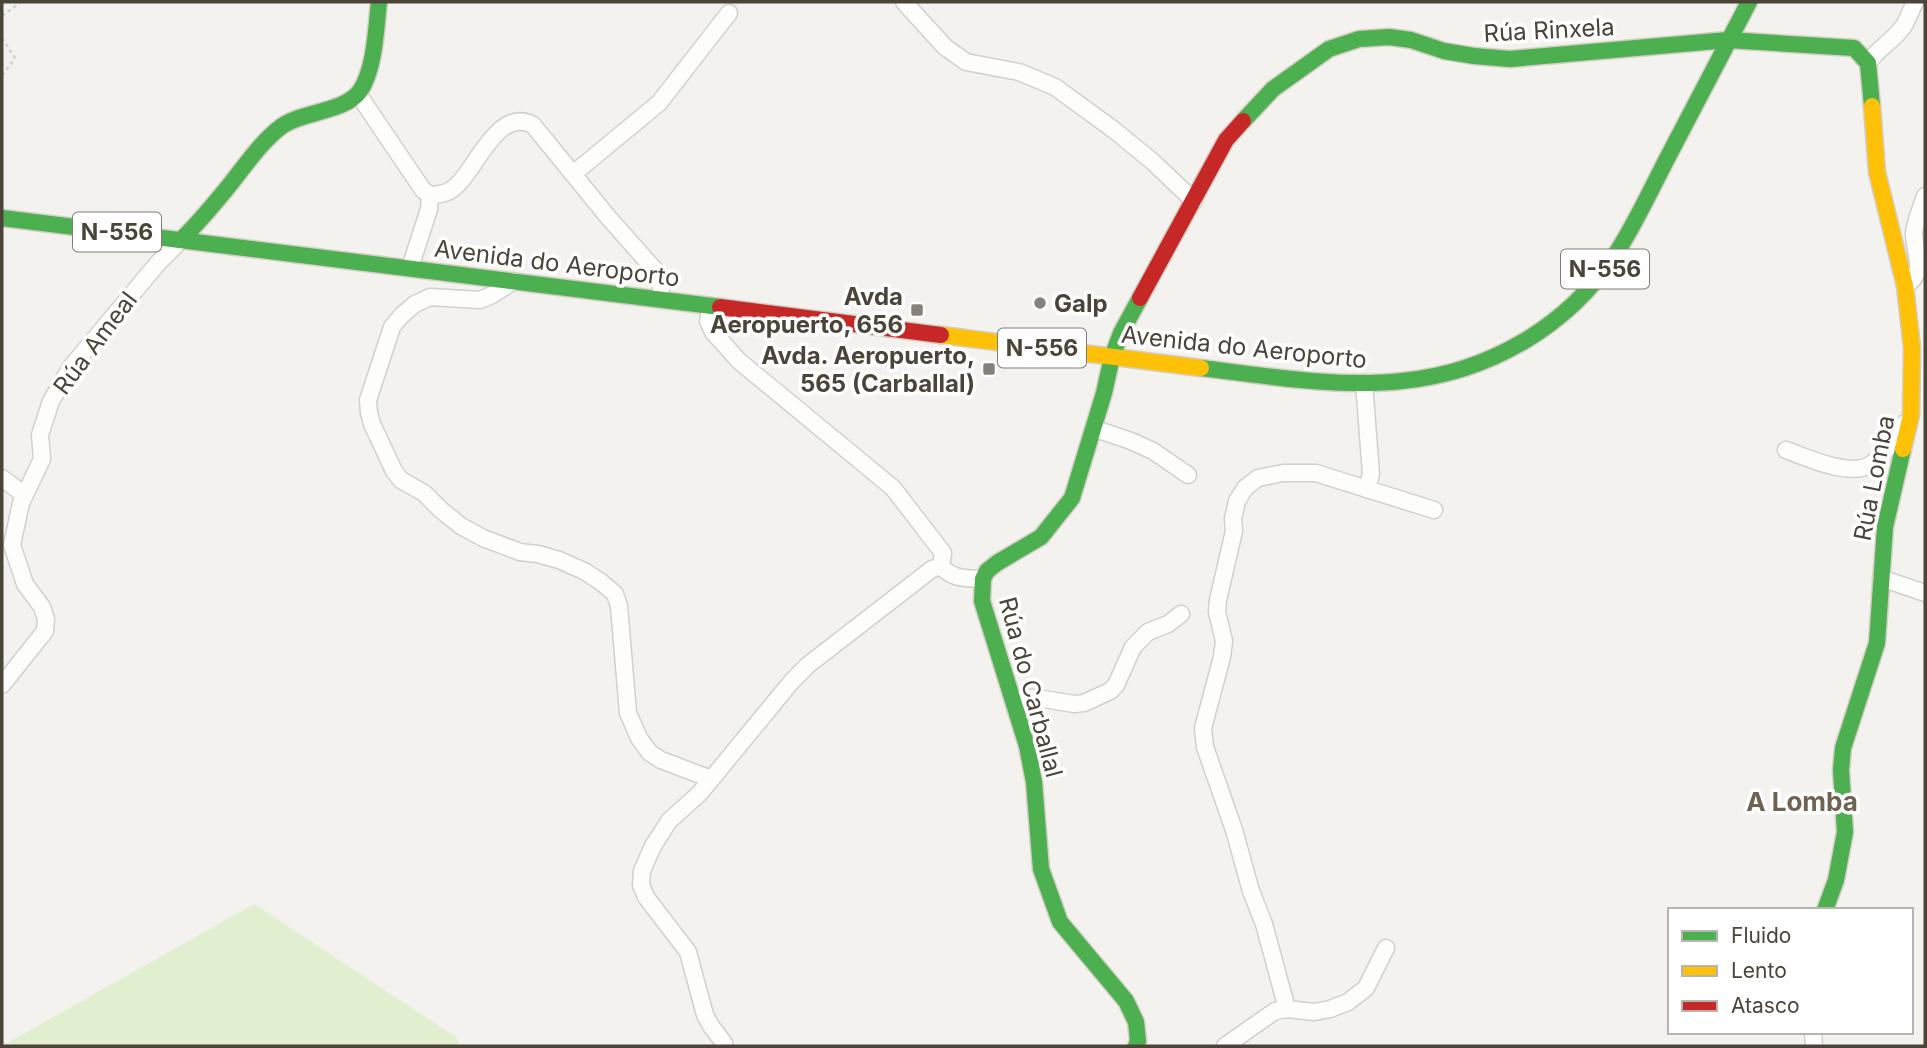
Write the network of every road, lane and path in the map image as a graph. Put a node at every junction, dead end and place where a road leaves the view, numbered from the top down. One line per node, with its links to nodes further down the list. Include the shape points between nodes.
1 (21, 2): 7 (path)
2 (379, 2): 12 (street, via 369,69)
3 (904, 2): 16 (street, via 965,62 1019,72 1055,87 1114,130)
4 (1749, 2): 9 (street, Avenida do Aeroporto / N-556)
5 (1915, 2): 10 (street, via 1903,27)
6 (729, 13): 13 (street, via 659,103)
7 (2, 16)
8 (2, 38): 11 (path, via 15,58)
9 (1728, 40): 10 (street, Rúa Rinxela, via 1854,48); 16 (street, Rúa Rinxela, via 1510,59 1444,51 1389,37 1359,39 1329,49 1273,89 1226,140); 25 (street, Avenida do Aeroporto / N-556, via 1630,230 1608,265 1570,308 1531,339 1471,367 1422,379)
10 (1864, 59): 21 (street, Rúa Lomba, via 1877,172)
11 (2, 76)
12 (358, 94): 14 (street); 18 (street, via 344,104 312,112 284,126)
13 (573, 174): 14 (street, via 533,125 517,121 496,134 456,186); 22 (street, via 662,278)
14 (430, 195): 19 (street)
15 (1925, 196): 21 (street, via 1914,233 1922,272 1918,280)
16 (1194, 201): 24 (street, Rúa Rinxela)
17 (2, 218): 18 (street, Avenida do Aeroporto / N-556)
18 (182, 239): 19 (street, Avenida do Aeroporto / N-556); 32 (street, Rúa Ameal, via 71,367 51,401 40,435 42,459)
19 (410, 268): 20 (street, Avenida do Aeroporto / N-556)
20 (514, 281): 22 (street, Avenida do Aeroporto / N-556); 41 (street, via 480,300 430,297 402,315 392,327 368,400 372,425 401,480 424,493 461,526 520,552 584,571 615,594 628,713 639,738 660,760)
21 (1905, 286): 26 (street, Rúa Lomba, via 1912,348)
22 (660, 299): 23 (street, Avenida do Aeroporto / N-556)
23 (711, 306): 24 (street, Avenida do Aeroporto / N-556); 34 (street, via 708,321 713,331 739,361 893,488 943,554)
24 (1112, 357): 25 (street, Avenida do Aeroporto / N-556); 27 (street, Rúa do Carballal)
25 (1364, 383): 31 (street, via 1371,474)
26 (1911, 415): 28 (street, via 1869,466 1853,470); 35 (street, Rúa Lomba, via 1885,527)
27 (1093, 428): 29 (street, via 1142,446); 36 (street, Rúa do Carballal, via 1072,498 1041,537 997,563)
28 (1786, 450)
29 (1188, 475)
30 (2, 478): 32 (street)
31 (1367, 489): 33 (street); 44 (street, via 1316,473 1258,478 1237,501 1218,600 1224,641 1203,728 1205,747)
32 (26, 492): 39 (street, Rúa Ameal, via 12,545 25,584 46,619 44,631)
33 (1434, 510)
34 (941, 566): 36 (street, via 957,578); 41 (street, via 808,665)
35 (1881, 578): 37 (street); 42 (street, Rúa Lomba, via 1877,643 1843,748 1845,832)
36 (983, 579): 40 (street, Rúa do Carballal, via 982,601)
37 (1925, 593)
38 (1181, 614): 40 (street, via 1148,632 1133,647 1110,691 1084,703 1038,698)
39 (2, 685)
40 (1013, 701): 46 (street, Rúa do Carballal, via 1034,782 1041,869 1060,922 1126,1001 1136,1022)
41 (711, 779): 45 (street, via 669,821 653,846 641,885 688,952 705,1015)
42 (1826, 908)
43 (1386, 948): 44 (street, via 1366,988 1348,1002 1314,1012)
44 (1287, 1009): 47 (street, via 1275,1011)
45 (724, 1046)
46 (1136, 1046)
47 (1224, 1046)

